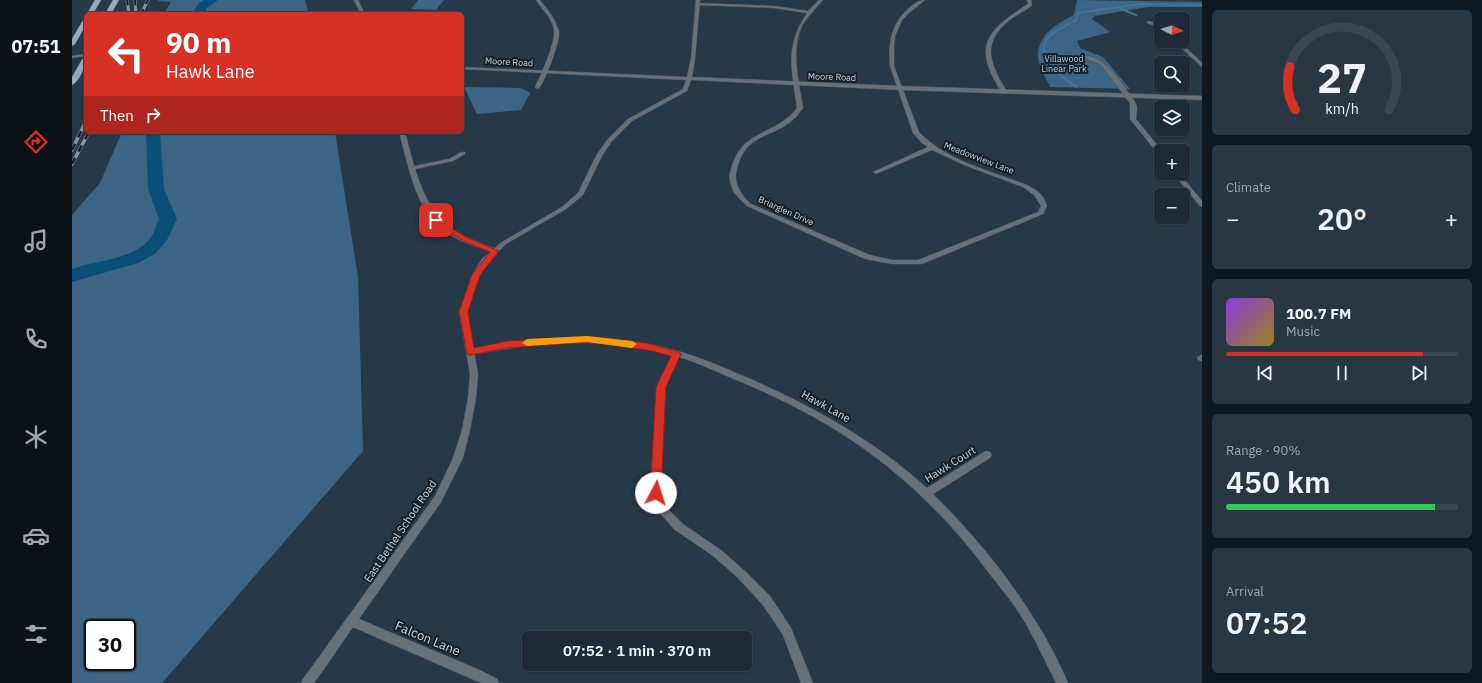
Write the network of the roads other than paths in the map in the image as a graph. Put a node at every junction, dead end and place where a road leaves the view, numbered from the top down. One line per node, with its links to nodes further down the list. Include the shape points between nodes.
1 (98, 0): 9 (main road)
2 (116, 0): 10 (main road)
3 (356, 0): 11 (street)
4 (538, 0): 24 (street, via 557,30)
5 (821, 0): 12 (street, Briarglen Drive)
6 (923, 0): 30 (street, Meadowview Lane, via 906,12 894,29 892,37 892,66)
7 (1029, 0): 32 (street, via 1030,4 1027,7 1002,23 994,32 988,47 991,70)
8 (697, 2): 12 (street, via 781,7); 26 (street, East Bethel School Road)
9 (91, 12)
10 (109, 12)
11 (362, 12)
12 (810, 12): 28 (street, Briarglen Drive, via 794,42)
13 (1149, 22): 15 (street)
14 (84, 23): 16 (main road)
15 (1154, 24)
16 (72, 44)
17 (1183, 48): 22 (street)
18 (72, 57): 19 (street)
19 (84, 57)
20 (1087, 57): 33 (street, via 1103,64)
21 (84, 61): 27 (main road)
22 (1202, 66)
23 (464, 68): 24 (street, Moore Road)
24 (545, 72): 26 (street, Moore Road); 29 (street)
25 (84, 75): 31 (main road)
26 (689, 79): 28 (street, Moore Road); 43 (street, East Bethel School Road, via 685,90 639,114 620,129 599,156 581,194 564,208 504,243)
27 (72, 82)
28 (797, 84): 30 (street, Moore Road); 44 (street, Briarglen Drive, via 800,108 797,113 790,120 757,136 740,152 734,163 734,188 749,205 868,257 892,262)
29 (538, 86)
30 (901, 88): 32 (street, Moore Road); 37 (street, Meadowview Lane, via 916,133)
31 (72, 89)
32 (1004, 92): 33 (street, Moore Road)
33 (1127, 96): 34 (street, Moore Road); 36 (street, via 1134,107 1133,119)
34 (1202, 98)
35 (403, 134): 39 (street)
36 (1154, 145)
37 (931, 148): 40 (street); 44 (street, Meadowview Lane, via 1025,186 1039,196 1044,206 1041,213)
38 (463, 153): 39 (street, via 451,160)
39 (413, 168): 43 (street, via 424,204 436,220 466,240)
40 (876, 172)
41 (1182, 180): 42 (street)
42 (1202, 205)
43 (495, 251): 45 (street, East Bethel School Road, via 476,275 463,312)
44 (919, 262)
45 (470, 352): 46 (street, Hawk Lane, via 507,345 587,339 647,347); 49 (street, East Bethel School Road, via 474,374 472,398 458,458 438,499)
46 (676, 354): 48 (street, Hawk Lane, via 695,359 797,403 842,428 895,465); 52 (street, via 661,387 656,493 663,511 678,527 718,553 766,600 787,632)
47 (987, 455): 48 (street, Hawk Court)
48 (926, 493): 53 (street, Hawk Lane, via 982,554 1026,615)
49 (352, 621): 50 (street, East Bethel School Road); 51 (street, Falcon Lane)
50 (307, 683)
51 (493, 683)
52 (807, 683)
53 (1062, 683)

